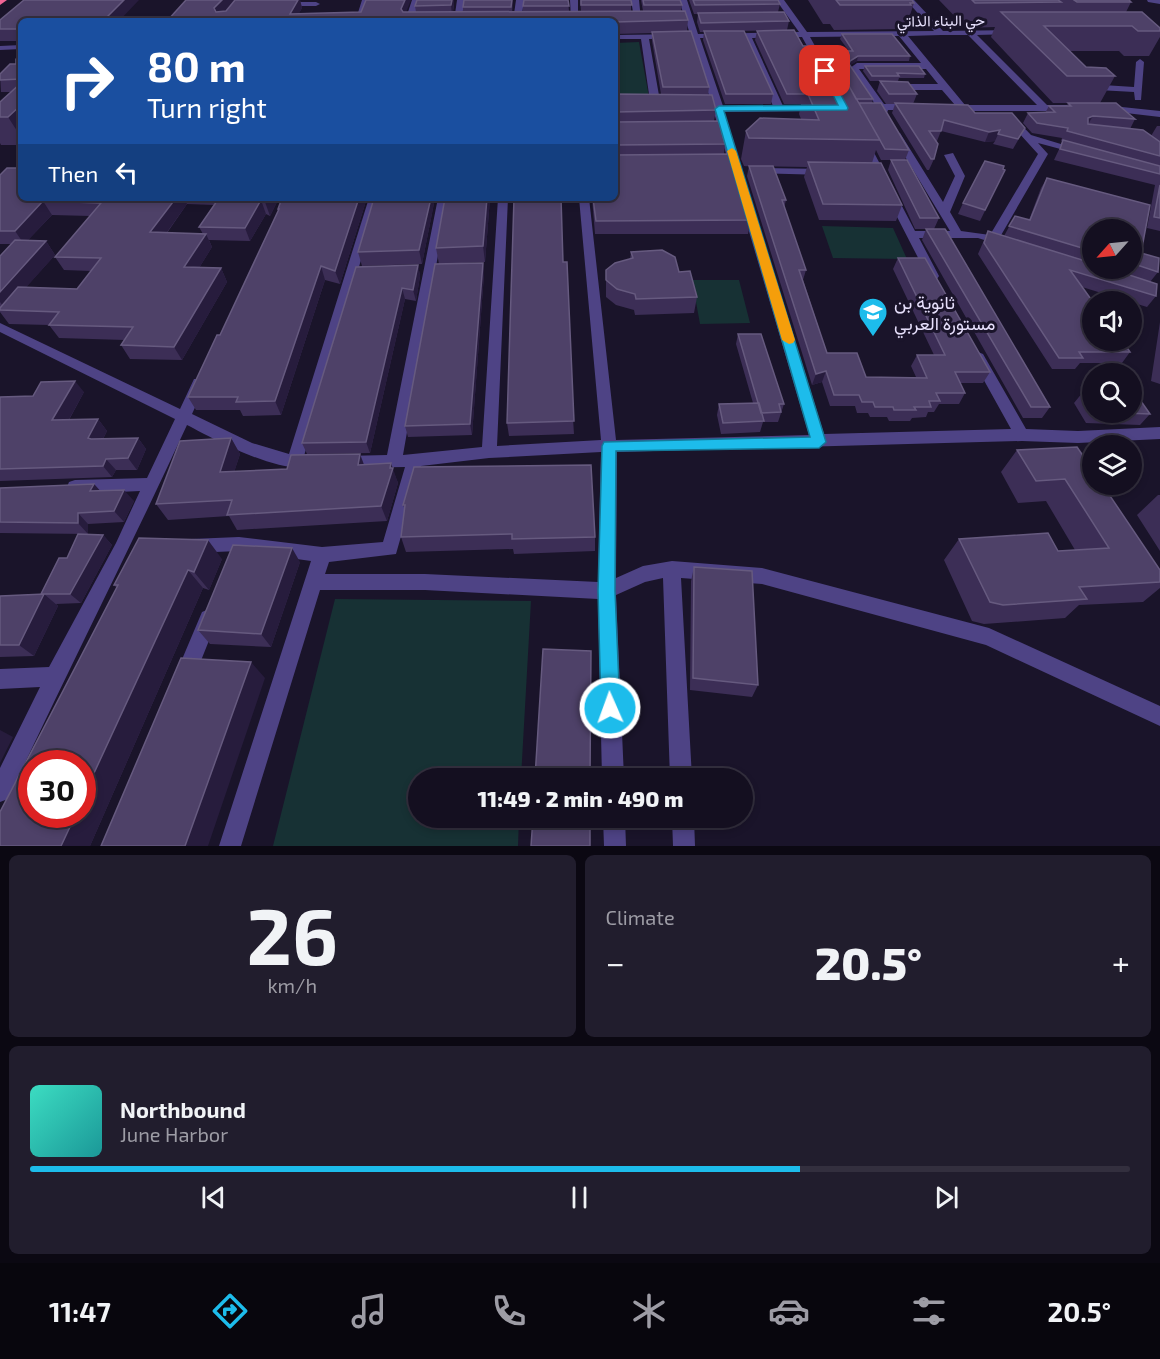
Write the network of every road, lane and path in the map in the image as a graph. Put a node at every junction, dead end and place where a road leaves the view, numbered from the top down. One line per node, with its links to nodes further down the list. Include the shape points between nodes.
1 (366, 0): 15 (street)
2 (416, 0): 16 (street)
3 (461, 0): 17 (street)
4 (520, 0): 18 (street)
5 (574, 0): 19 (street)
6 (635, 0): 21 (street)
7 (683, 0): 29 (street)
8 (780, 0): 27 (street, via 784,17)
9 (910, 0): 24 (street)
10 (1151, 0): 12 (street)
11 (317, 2): 13 (street); 14 (street)
12 (1160, 2)
13 (271, 4)
14 (310, 12)
15 (360, 18)
16 (410, 18)
17 (457, 18)
18 (517, 18)
19 (574, 18)
20 (628, 18): 21 (street)
21 (638, 18): 22 (street)
22 (649, 18)
23 (1017, 32): 25 (street, حي البناء الذاتي)
24 (941, 33): 25 (street, حي البناء الذاتي); 26 (street, حي البناء الذاتي)
25 (971, 33): 51 (street)
26 (902, 34): 27 (street, حي البناء الذاتي); 35 (street)
27 (805, 35): 30 (street, حي البناء الذاتي); 37 (street)
28 (644, 36): 29 (street, حي البناء الذاتي); 31 (street, حي البناء الذاتي); 42 (street)
29 (696, 36): 30 (street, حي البناء الذاتي); 43 (street)
30 (747, 36): 45 (street)
31 (618, 37)
32 (18, 47): 33 (street)
33 (0, 48)
34 (1140, 62): 41 (street)
35 (928, 66): 38 (street, via 857,66 854,68); 39 (street)
36 (1086, 75): 40 (street)
37 (827, 76)
38 (866, 86): 39 (street); 55 (street)
39 (945, 87): 49 (street)
40 (1101, 88): 41 (street); 54 (street)
41 (1139, 90): 54 (street)
42 (655, 101)
43 (714, 104): 45 (street); 63 (street)
44 (927, 107): 55 (street)
45 (779, 108): 46 (street)
46 (833, 108)
47 (853, 108): 55 (street)
48 (939, 108): 49 (street)
49 (962, 108): 50 (street)
50 (1001, 108): 51 (street); 60 (street)
51 (1046, 108): 52 (street)
52 (1077, 108)
53 (1097, 108): 54 (street)
54 (1137, 111): 56 (street); 57 (street)
55 (884, 112)
56 (1160, 114)
57 (1160, 120)
58 (893, 127): 69 (street, via 912,166)
59 (860, 136): 70 (street)
60 (1027, 137): 62 (street); 72 (street, via 1043,154)
61 (949, 155): 69 (street, via 960,176)
62 (1094, 155)
63 (732, 165): 64 (street); 81 (street)
64 (832, 172)
65 (373, 201): 85 (street, via 356,272)
66 (442, 201): 86 (street)
67 (503, 201): 83 (street, via 493,268)
68 (584, 201): 82 (street)
69 (944, 212): 71 (street)
70 (910, 234): 71 (street); 74 (street)
71 (958, 235): 72 (street)
72 (993, 239): 73 (street)
73 (1015, 246)
74 (938, 284)
75 (0, 327): 78 (street)
76 (972, 345): 80 (street)
77 (203, 375): 78 (street)
78 (183, 416): 85 (street, via 247,448); 87 (street)
79 (1160, 433): 80 (street)
80 (1022, 435): 81 (street)
81 (819, 442): 82 (street)
82 (609, 446): 83 (street); 97 (street)
83 (489, 452): 84 (street)
84 (415, 461): 86 (street); 93 (street, via 390,549)
85 (294, 462): 86 (street)
86 (394, 462)
87 (152, 484): 88 (street); 92 (street)
88 (58, 487)
89 (239, 544): 91 (street); 93 (street); 94 (street)
90 (146, 547): 92 (street)
91 (169, 547)
92 (122, 548): 99 (street)
93 (322, 555): 96 (street)
94 (230, 566)
95 (672, 569): 97 (street, via 643,574); 102 (street, via 762,576 989,637); 104 (street)
96 (315, 582): 97 (street, via 425,582); 108 (street)
97 (607, 591): 103 (street)
98 (217, 598): 101 (street)
99 (55, 676): 100 (street); 105 (street)
100 (0, 679)
101 (178, 695)
102 (1160, 716)
103 (613, 768)
104 (681, 768)
105 (0, 791)
106 (614, 828): 109 (street)
107 (683, 828): 110 (street)
108 (230, 846)
109 (615, 846)
110 (684, 846)

